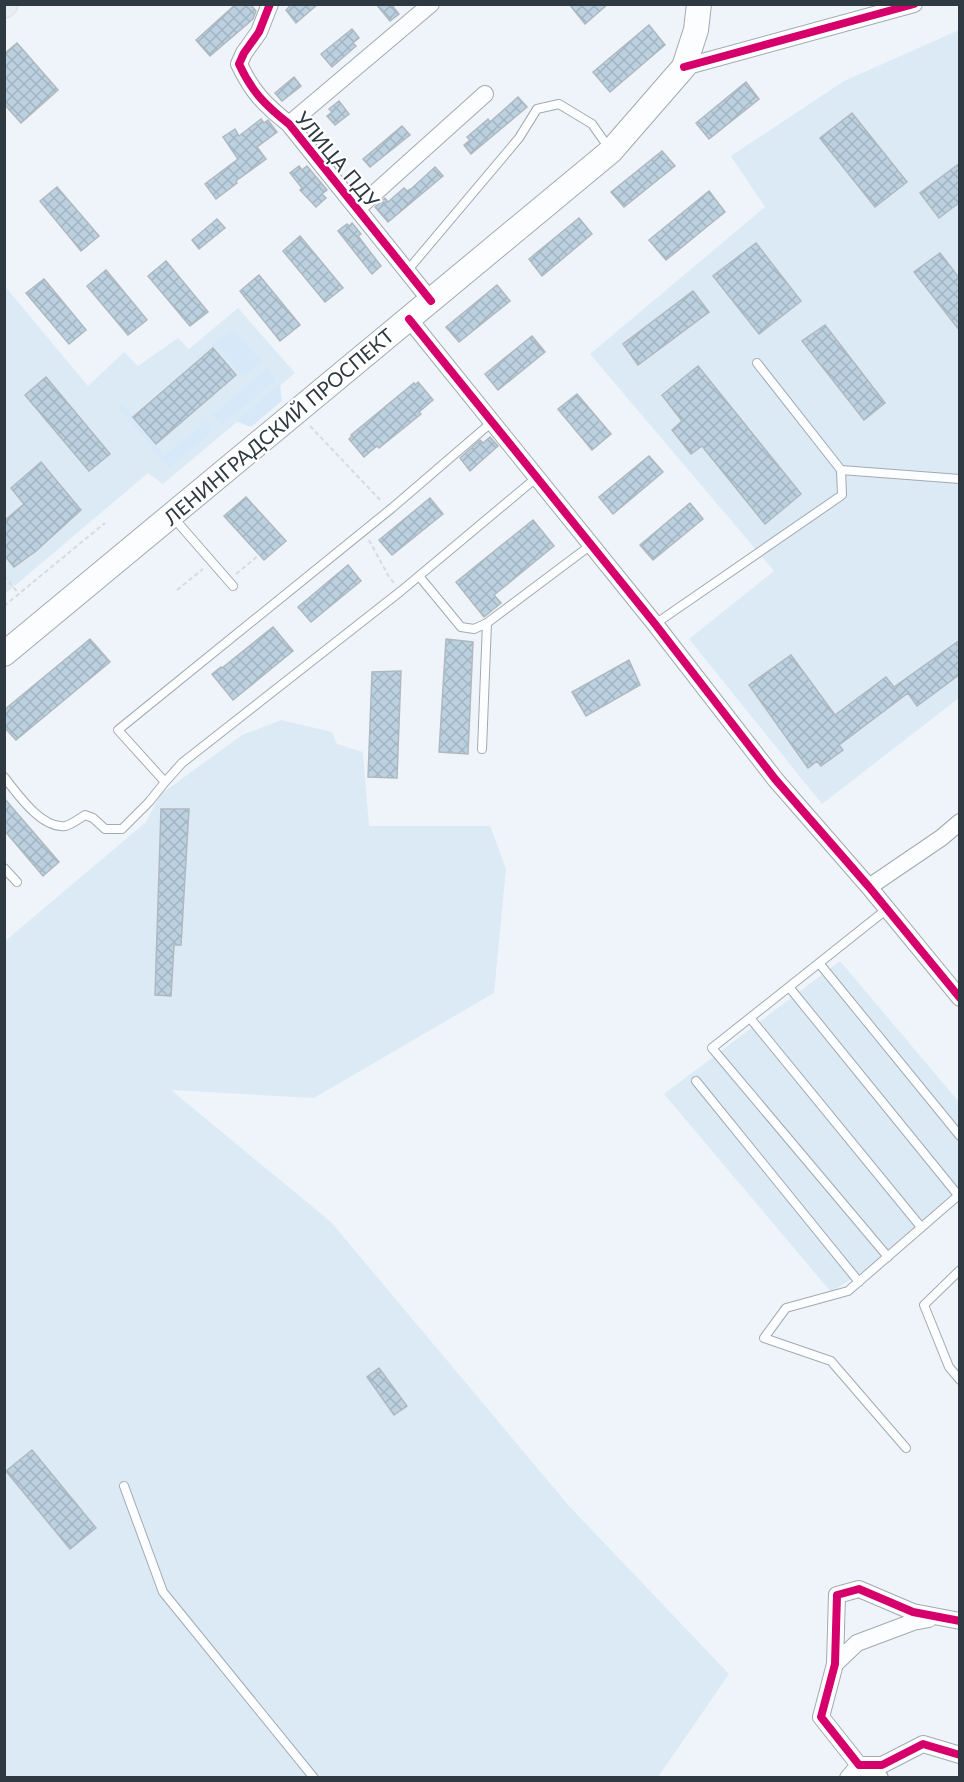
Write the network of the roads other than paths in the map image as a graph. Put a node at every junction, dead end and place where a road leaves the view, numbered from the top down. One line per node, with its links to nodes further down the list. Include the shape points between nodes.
1 (270, 4): 8 (street, УЛИЦА ПДУ, via 259,32 239,64 262,103)
2 (432, 4): 8 (street, УЛИЦА ПДУ)
3 (699, 4): 6 (main road, ЛЕНИНГРАДСКИЙ ПРОСПЕКТ, via 696,30)
4 (914, 4): 5 (street)
5 (896, 7): 6 (street)
6 (684, 67): 9 (main road, ЛЕНИНГРАДСКИЙ ПРОСПЕКТ)
7 (485, 94): 10 (street, УЛИЦА ПДУ)
8 (289, 124): 10 (street, УЛИЦА ПДУ)
9 (611, 151): 11 (lane, via 592,124 559,104 537,109 519,138); 12 (main road, ЛЕНИНГРАДСКИЙ ПРОСПЕКТ)
10 (357, 209): 11 (street, УЛИЦА ПДУ)
11 (407, 271): 12 (street, УЛИЦА ПДУ)
12 (431, 301): 13 (main road, ЛЕНИНГРАДСКИЙ ПРОСПЕКТ)
13 (409, 319): 15 (street); 19 (main road, ЛЕНИНГРАДСКИЙ ПРОСПЕКТ)
14 (757, 363): 16 (lane)
15 (492, 422): 17 (street); 28 (lane, via 118,730)
16 (841, 470): 18 (lane); 24 (lane, via 842,495)
17 (536, 477): 20 (street); 21 (lane)
18 (960, 479)
19 (172, 516): 22 (lane); 25 (main road, ЛЕНИНГРАДСКИЙ ПРОСПЕКТ)
20 (591, 545): 23 (lane); 24 (street)
21 (419, 576): 23 (lane, via 461,627 474,629); 28 (lane, via 182,763)
22 (230, 583)
23 (487, 623): 26 (lane)
24 (655, 624): 32 (street, via 775,778)
25 (4, 654)
26 (482, 749)
27 (4, 777): 28 (lane, via 29,808 49,824 65,826 85,815 105,829 122,829)
28 (165, 782)
29 (960, 822): 32 (street)
30 (4, 867): 31 (lane)
31 (17, 882)
32 (869, 887): 33 (street)
33 (886, 909): 34 (lane); 36 (street)
34 (819, 963): 35 (lane); 39 (lane)
35 (789, 987): 37 (lane); 40 (lane)
36 (960, 998)
37 (750, 1018): 41 (lane); 42 (lane, via 712,1048)
38 (696, 1081): 44 (lane)
39 (960, 1136)
40 (959, 1194): 41 (lane)
41 (921, 1227): 42 (lane)
42 (888, 1257): 44 (lane)
43 (960, 1269): 45 (lane, via 924,1305 949,1367)
44 (859, 1281): 46 (lane, via 848,1291 786,1308 764,1338 831,1361)
45 (960, 1380)
46 (906, 1448)
47 (123, 1486): 53 (lane, via 163,1592)
48 (941, 1618): 49 (street); 50 (street, via 913,1622 857,1643); 50 (street, via 913,1612 859,1589 837,1595)
49 (960, 1621)
50 (835, 1664): 52 (street, via 821,1717)
51 (960, 1755): 52 (street, via 923,1744 882,1765)
52 (854, 1771): 54 (street)
53 (314, 1778)
54 (880, 1778)

